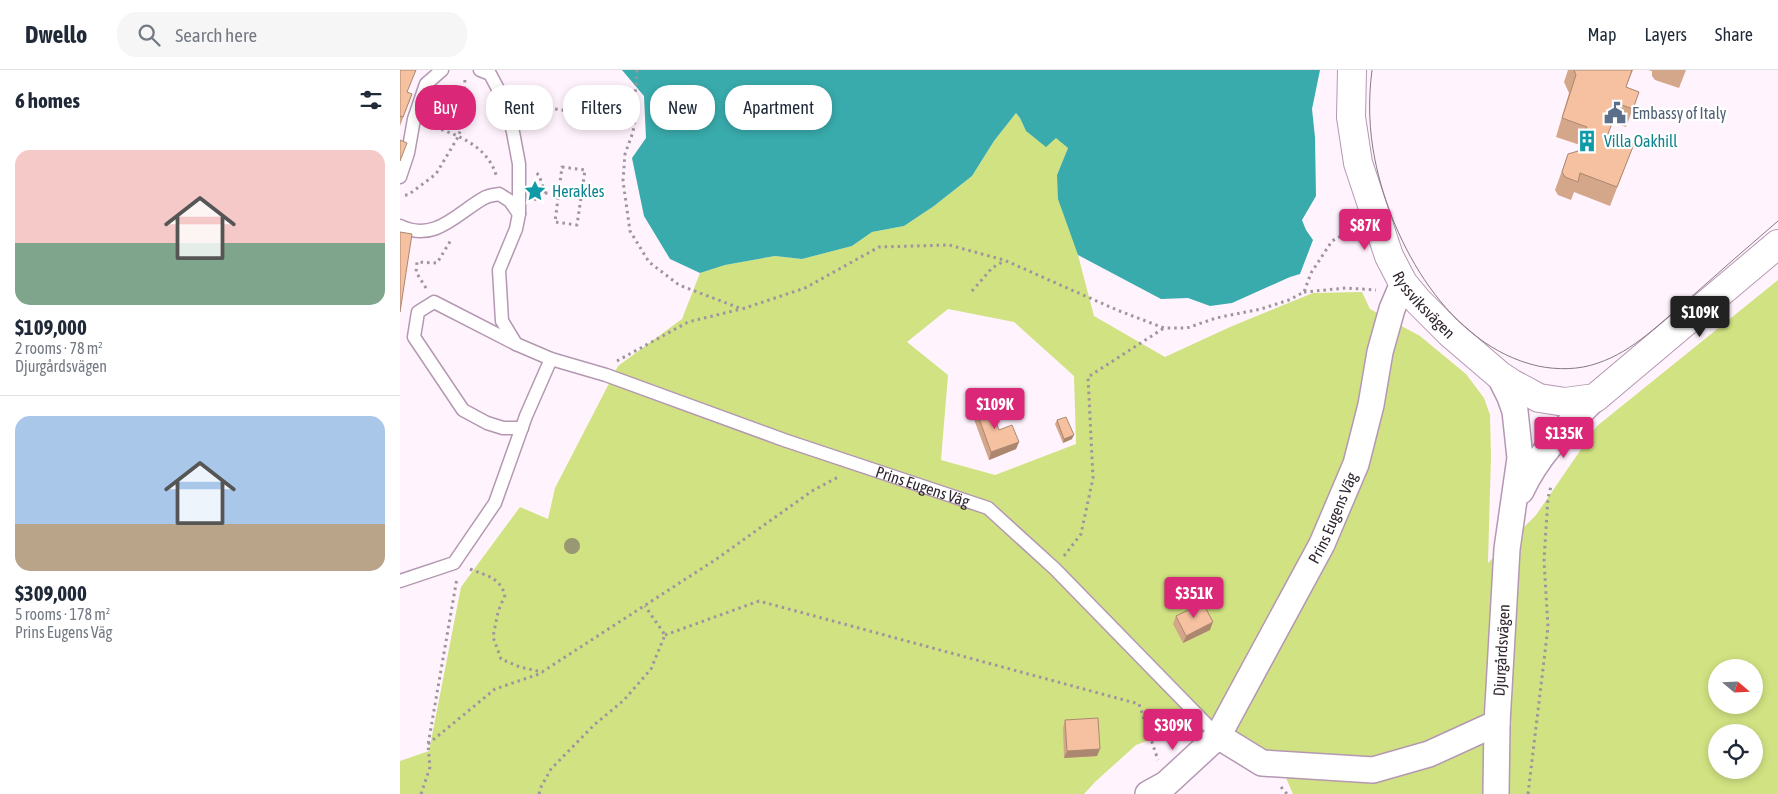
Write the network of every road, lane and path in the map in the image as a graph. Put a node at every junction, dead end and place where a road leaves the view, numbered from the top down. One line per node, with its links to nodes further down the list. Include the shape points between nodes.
1 (442, 70): 8 (lane, via 426,84)
2 (465, 70): 11 (path, via 463,124)
3 (480, 70): 6 (lane, via 490,74)
4 (637, 70): 7 (path)
5 (1352, 70): 24 (street, Ryssviksvägen, via 1351,117 1358,163 1389,256)
6 (496, 85)
7 (636, 85)
8 (414, 119): 11 (path); 12 (lane)
9 (512, 130): 18 (lane, via 519,164)
10 (633, 130): 29 (path, via 622,181 630,231 649,262 679,285)
11 (458, 137): 14 (path, via 487,155 494,166); 16 (path, via 436,174 408,194)
12 (400, 177)
13 (545, 193): 15 (path)
14 (500, 194): 18 (lane); 19 (lane, via 486,197)
15 (558, 194): 17 (path); 17 (path, via 555,222 578,225); 17 (path, via 562,167 585,170)
16 (400, 195)
17 (581, 198)
18 (519, 214): 31 (lane, via 499,270 502,321)
19 (459, 216): 20 (lane, via 432,231); 28 (path, via 451,240 437,263 417,262 416,272)
20 (400, 226)
21 (1356, 227): 27 (path, via 1332,241 1311,273)
22 (1778, 244): 35 (street, Djurgårdsvägen)
23 (1004, 260): 26 (path, via 992,268); 29 (path, via 950,244 879,247 804,288); 30 (path)
24 (1403, 282): 34 (street, Ryssviksvägen, via 1450,333); 47 (street, Prins Eugens Väg, via 1380,352 1372,405 1356,464 1322,544)
25 (1377, 290): 27 (path, via 1346,288)
26 (972, 291)
27 (1304, 292): 30 (path, via 1262,309 1216,318 1187,328)
28 (434, 302): 31 (lane, Prins Eugens Väg); 36 (lane, via 418,312 414,337 463,410 503,428)
29 (742, 309): 33 (path, via 688,322 613,363)
30 (1164, 328): 41 (path, via 1088,377 1093,478 1081,534)
31 (516, 344): 32 (lane, Prins Eugens Väg)
32 (551, 359): 33 (lane, Prins Eugens Väg); 36 (lane)
33 (606, 375): 37 (lane, Prins Eugens Väg)
34 (1499, 375): 35 (street, via 1539,398 1565,402); 39 (street, Djurgårdsvägen, via 1510,397 1519,437)
35 (1595, 398): 39 (street, Djurgårdsvägen, via 1554,439 1528,476)
36 (522, 428): 40 (lane, via 495,503)
37 (860, 465): 41 (lane, Prins Eugens Väg, via 988,508); 43 (path, via 812,490 716,560)
38 (1552, 482): 53 (path, via 1544,560 1548,628)
39 (1514, 507): 46 (street, Djurgårdsvägen, via 1507,549)
40 (454, 562): 42 (lane); 45 (path, via 502,585 505,595 493,637 502,659); 48 (path, via 458,580)
41 (1055, 569): 47 (lane, Prins Eugens Väg)
42 (400, 581)
43 (645, 606): 44 (path); 45 (path)
44 (665, 635): 49 (path, via 759,601 1139,704); 51 (path, via 651,669 624,700 551,769)
45 (542, 672): 48 (path, via 495,689)
46 (1497, 723): 47 (street, Prins Eugens Väg, via 1429,754 1373,770 1262,763); 52 (street, Djurgårdsvägen)
47 (1218, 736): 49 (street, Prins Eugens Väg)
48 (428, 745): 50 (path, via 430,767)
49 (1157, 789)
50 (421, 794)
51 (539, 794)
52 (1496, 794)
53 (1528, 794)

